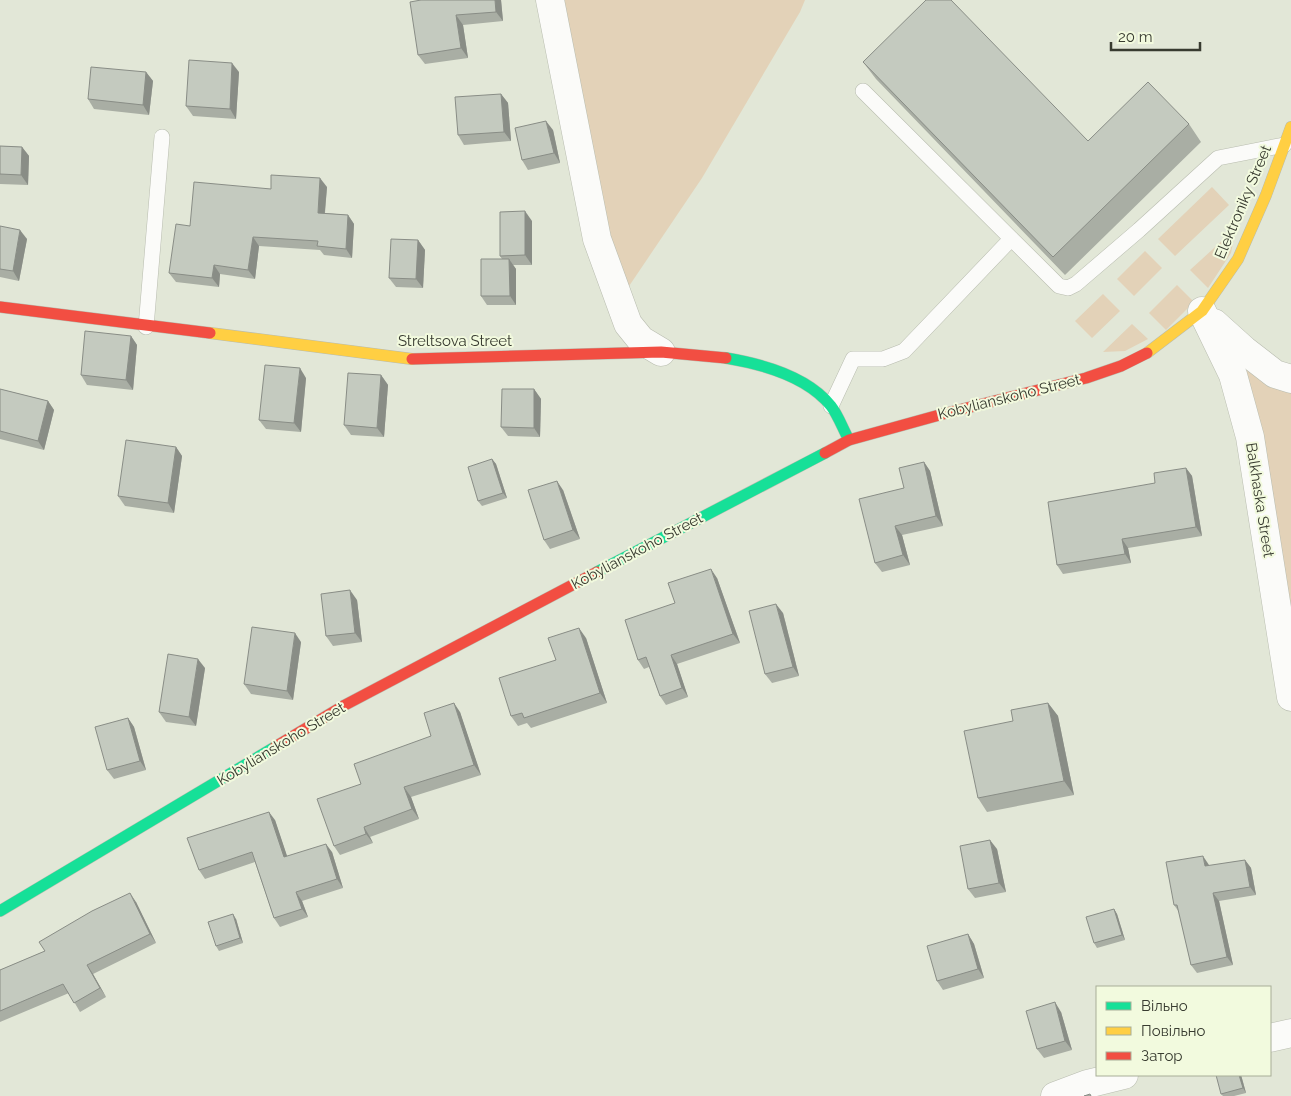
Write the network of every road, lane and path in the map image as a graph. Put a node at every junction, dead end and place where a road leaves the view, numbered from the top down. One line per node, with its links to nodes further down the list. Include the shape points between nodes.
1 (550, 0): 10 (street, via 597,239 628,324 642,340)
2 (863, 91): 6 (lane)
3 (1291, 127): 5 (main road, Elektroniky Street)
4 (162, 138): 9 (lane)
5 (1284, 146): 6 (lane, via 1218,158 1139,230 1068,288 1059,286); 8 (main road, Elektroniky Street, via 1238,259)
6 (1011, 240): 12 (lane, via 904,351 883,359 854,359)
7 (0, 307): 9 (main road, Streltsova Street)
8 (1202, 311): 11 (street, via 1275,374); 13 (main road, Kobylianskoho Street, via 1150,351 1121,366); 14 (street, Balkhaska Street, via 1233,375 1250,437)
9 (146, 326): 10 (main road, Streltsova Street, via 414,359)
10 (661, 352): 12 (main road, Streltsova Street, via 753,362 778,370 812,389)
11 (1291, 378)
12 (831, 406): 13 (main road, Streltsova Street)
13 (849, 440): 15 (main road, Kobylianskoho Street, via 345,705)
14 (1291, 697)
15 (0, 911)
16 (1291, 1033): 17 (street)
17 (1271, 1038)
18 (1120, 1076): 19 (street)
19 (1055, 1096)

